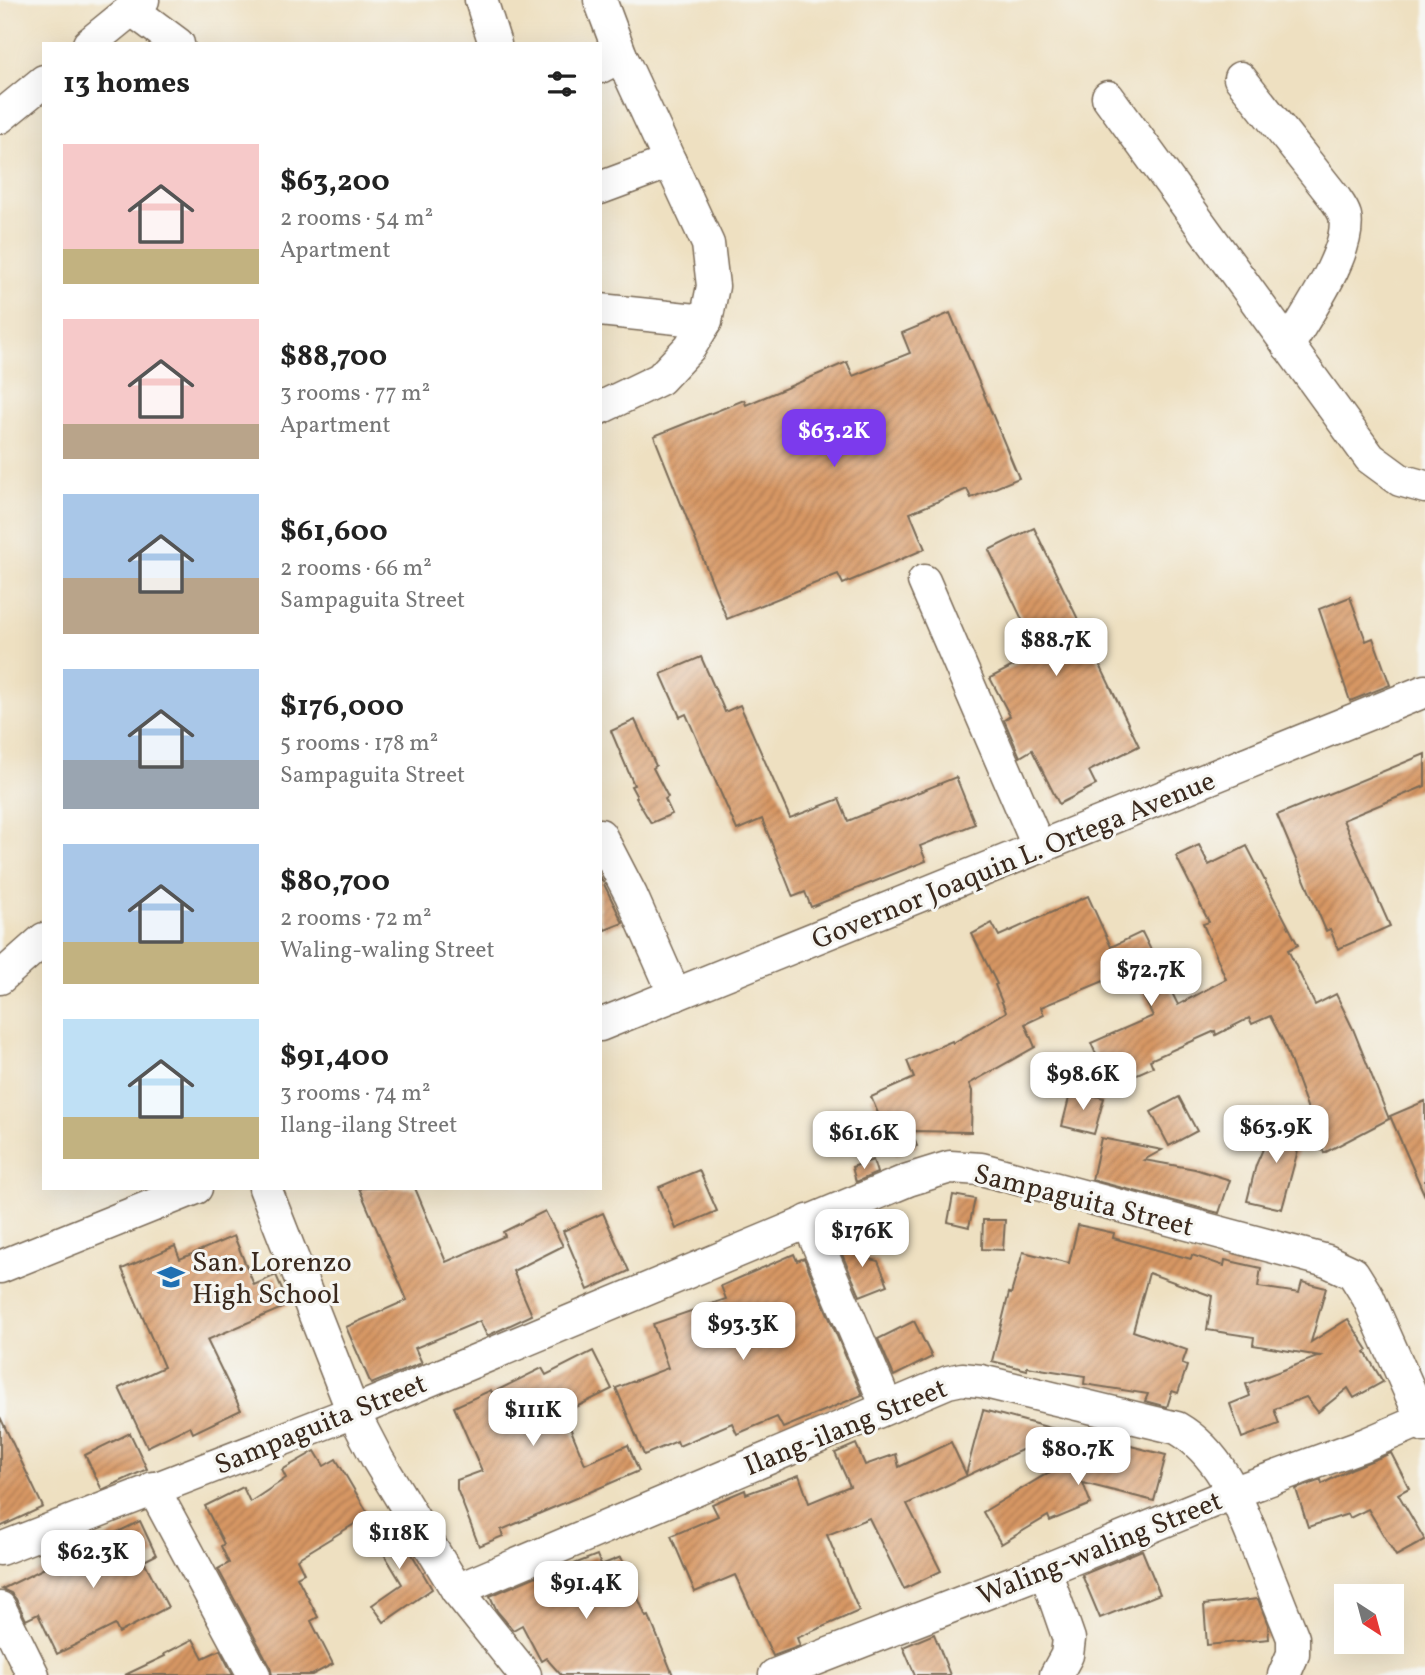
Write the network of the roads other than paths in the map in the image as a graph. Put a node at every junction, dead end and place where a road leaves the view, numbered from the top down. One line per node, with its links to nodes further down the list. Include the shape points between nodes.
1 (481, 0): 6 (street)
2 (600, 0): 7 (street)
3 (137, 5): 4 (street); 5 (street)
4 (91, 42)
5 (176, 42)
6 (494, 42)
7 (610, 61): 12 (street)
8 (1240, 78): 16 (street, via 1345,214 1342,251)
9 (42, 83): 11 (street)
10 (1108, 97): 16 (street)
11 (0, 117)
12 (670, 162): 13 (street); 15 (street, via 709,244 713,286)
13 (602, 187)
14 (602, 310): 15 (street)
15 (706, 321): 17 (street, via 690,347 660,379)
16 (1288, 346): 18 (street, via 1370,458 1400,480)
17 (602, 407)
18 (1425, 487)
19 (924, 581): 22 (street)
20 (1425, 691): 22 (street, Governor Joaquin L. Ortega Avenue)
21 (602, 839): 25 (street)
22 (1039, 848): 25 (street, Governor Joaquin L. Ortega Avenue)
23 (42, 941): 24 (street)
24 (0, 978)
25 (675, 995): 26 (street, Governor Joaquin L. Ortega Avenue)
26 (602, 1024)
27 (190, 1190): 30 (street)
28 (266, 1190): 32 (street)
29 (807, 1221): 31 (street); 32 (street, Sampaguita Street); 33 (street, Sampaguita Street, via 919,1176 950,1167 981,1169 1327,1261 1353,1273 1368,1297)
30 (0, 1267)
31 (887, 1406): 35 (street, Ilang-ilang Street, via 962,1379 1177,1428 1194,1438); 38 (street, Ilang-ilang Street)
32 (353, 1412): 34 (street, Sampaguita Street); 38 (street)
33 (1424, 1423): 35 (street, Waling-waling Street)
34 (153, 1488): 36 (street, Sampaguita Street); 41 (street)
35 (1235, 1492): 37 (street, Waling-waling Street); 45 (street, Ilang-ilang Street, via 1293,1638 1293,1654)
36 (0, 1549)
37 (1045, 1570): 43 (street, Waling-waling Street); 44 (street, via 1069,1639 1067,1655)
38 (457, 1590): 42 (street)
39 (0, 1608): 40 (street)
40 (33, 1675)
41 (254, 1675)
42 (525, 1675)
43 (775, 1675)
44 (1056, 1675)
45 (1284, 1675)

